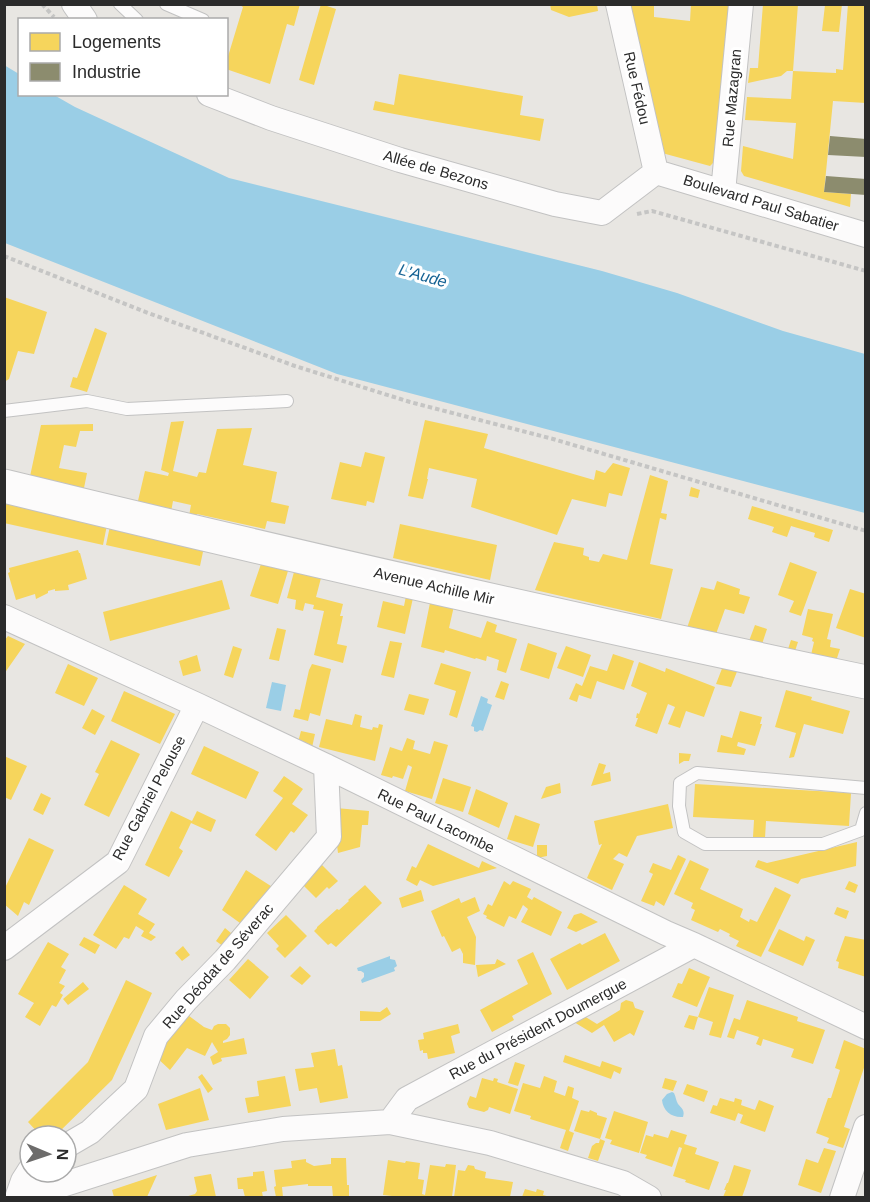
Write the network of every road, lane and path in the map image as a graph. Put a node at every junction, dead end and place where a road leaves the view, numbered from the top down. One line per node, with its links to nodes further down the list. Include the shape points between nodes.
1 (42, 4): 7 (path)
2 (74, 4): 8 (street)
3 (120, 4): 9 (lane)
4 (166, 4): 10 (lane)
5 (618, 4): 12 (street, Rue Fédou)
6 (741, 4): 13 (street, Rue Mazagran)
7 (55, 18)
8 (84, 18)
9 (135, 18)
10 (198, 18)
11 (214, 96): 12 (street, Allée de Bezons, via 400,160 555,204 602,213)
12 (656, 172): 13 (street, Boulevard Paul Sabatier)
13 (723, 192): 15 (street, Boulevard Paul Sabatier)
14 (638, 214): 17 (path, via 652,212)
15 (866, 235)
16 (4, 256): 21 (path, via 295,366)
17 (866, 271)
18 (287, 400): 19 (lane, via 127,409 87,401)
19 (4, 411)
20 (4, 486): 23 (street, Avenue Achille Mir, via 200,534)
21 (866, 531)
22 (4, 617): 24 (street, Rue Paul Lacombe)
23 (866, 682)
24 (197, 705): 25 (street, Rue Paul Lacombe); 29 (street, Rue Gabriel Pelouse, via 118,862)
25 (326, 766): 28 (street, Rue Paul Lacombe); 33 (street, Rue Déodat de Séverac, via 329,837 156,1036 136,1089)
26 (866, 788): 27 (lane, via 697,773 680,783 679,806 684,832 705,844 823,844 861,830)
27 (866, 813)
28 (694, 945): 30 (street, Rue Paul Lacombe); 31 (street, Rue du Président Doumergue, via 407,1099)
29 (4, 948)
30 (866, 1027)
31 (390, 1122): 34 (street, via 283,1128 187,1145); 35 (street, via 490,1143 623,1183)
32 (866, 1127): 36 (street)
33 (78, 1139)
34 (33, 1197)
35 (649, 1197)
36 (842, 1197)

